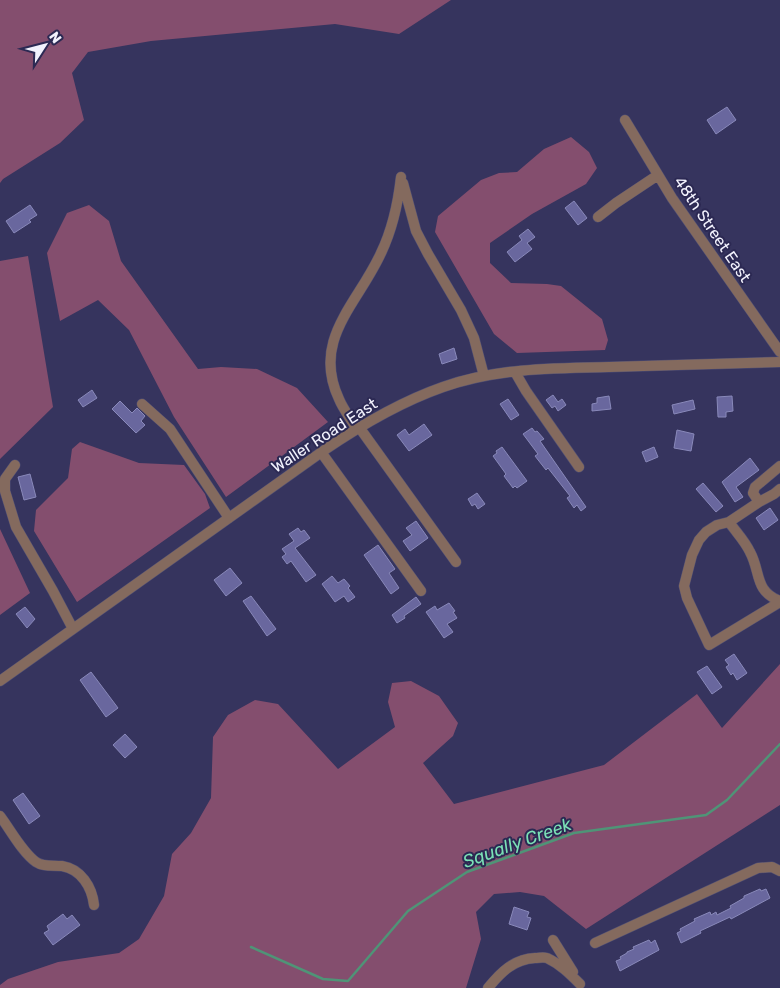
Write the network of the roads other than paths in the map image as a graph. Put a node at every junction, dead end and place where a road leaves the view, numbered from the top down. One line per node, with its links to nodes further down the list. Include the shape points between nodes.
1 (625, 120): 2 (street, 48th Street East)
2 (658, 175): 3 (street); 4 (street, 48th Street East)
3 (598, 217)
4 (780, 352)
5 (780, 362): 6 (street, Waller Road East)
6 (515, 372): 7 (street, Waller Road East); 13 (street)
7 (484, 376): 9 (street, Waller Road East, via 444,386); 9 (street, via 474,338 461,310 416,231 401,176 396,215 381,254 342,320 331,349 333,383 339,400)
8 (142, 404): 16 (street, via 170,429)
9 (358, 427): 10 (street, Waller Road East); 18 (street)
10 (320, 452): 16 (street, Waller Road East); 19 (street)
11 (15, 465): 21 (street, via 6,479 5,491 16,527)
12 (780, 466): 15 (street, via 755,487 753,493)
13 (580, 467)
14 (780, 489): 15 (street)
15 (759, 502): 17 (street)
16 (229, 518): 21 (street, Waller Road East)
17 (729, 522): 20 (street, via 751,553 765,592); 20 (street, via 717,525 699,540 684,586 709,645)
18 (456, 562)
19 (421, 591)
20 (780, 601)
21 (73, 629): 22 (street, Waller Road East)
22 (0, 681)
23 (0, 816): 25 (street, via 35,862 77,871 87,884)
24 (780, 871): 27 (street, via 772,867 758,868)
25 (94, 905)
26 (553, 940): 28 (street)
27 (595, 943)
28 (582, 986): 29 (street, via 562,967 544,957 513,963)
29 (488, 988)

